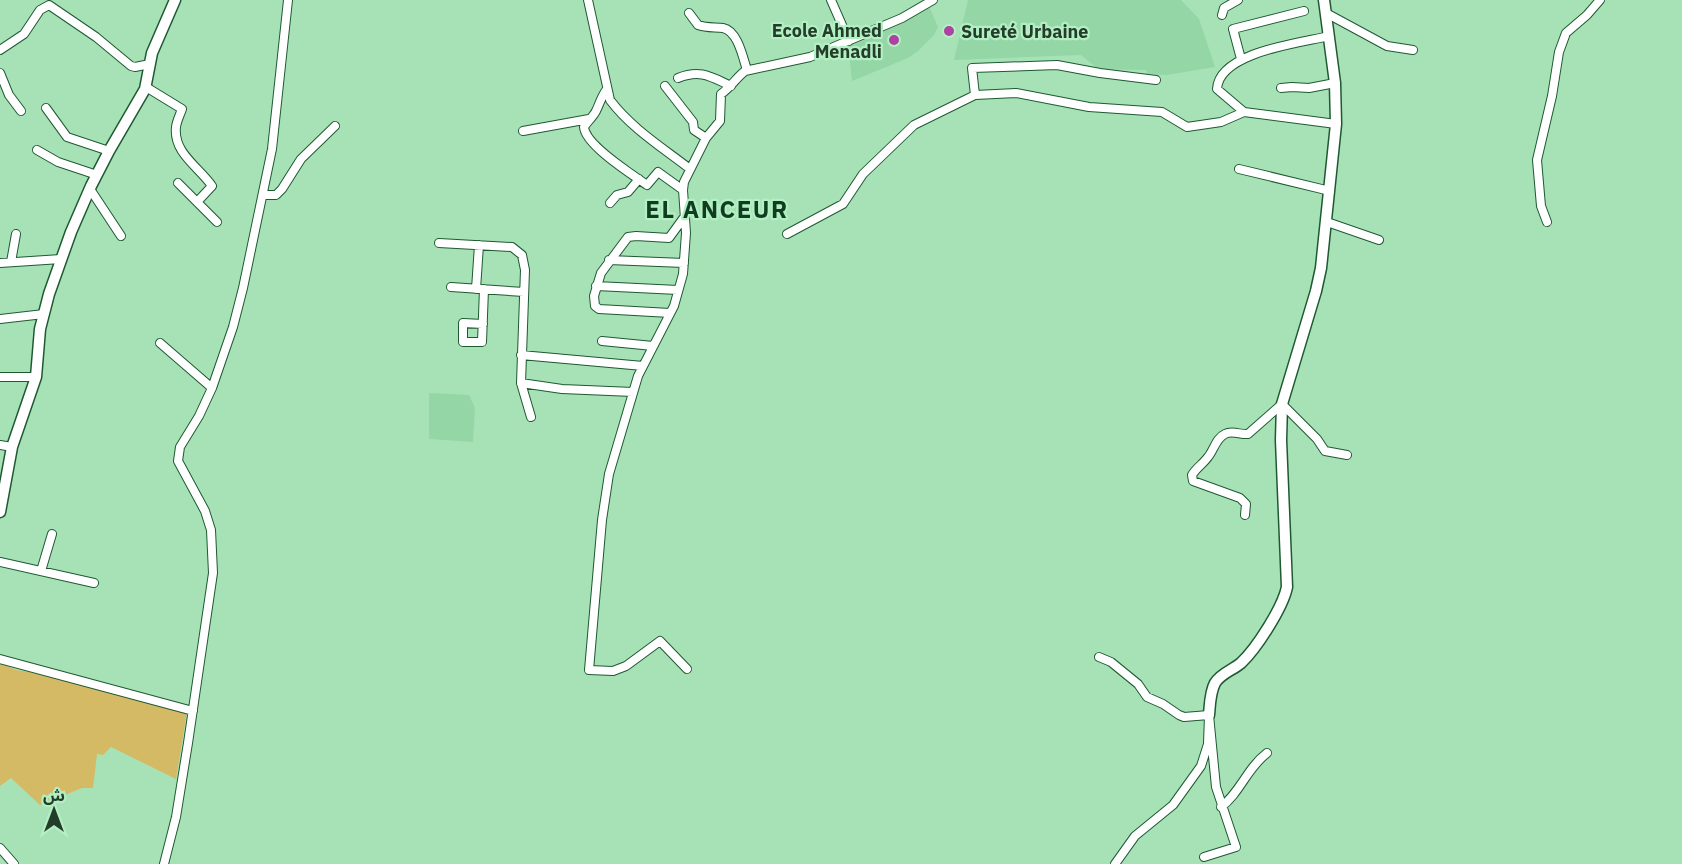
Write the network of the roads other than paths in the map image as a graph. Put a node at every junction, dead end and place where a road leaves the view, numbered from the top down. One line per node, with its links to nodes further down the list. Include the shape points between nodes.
1 (175, 0): 18 (street)
2 (288, 0): 48 (street, via 277,114)
3 (588, 0): 28 (street)
4 (831, 0): 14 (street)
5 (933, 0): 14 (street)
6 (1238, 0): 12 (street, via 1224,8)
7 (1324, 0): 11 (street)
8 (1600, 0): 54 (street, via 1566,33 1559,52 1537,160 1541,206)
9 (1304, 11): 17 (street, via 1233,28)
10 (688, 13): 19 (street, via 698,25 731,32)
11 (1326, 13): 13 (street); 16 (street, via 1387,46)
12 (1222, 15)
13 (1329, 36): 17 (street); 23 (street)
14 (849, 41): 19 (street, via 810,57)
15 (0, 50): 18 (street, via 24,34 40,10 49,5 131,66)
16 (1413, 50)
17 (1240, 59): 32 (street, via 1222,74 1217,89)
18 (150, 64): 26 (street)
19 (747, 70): 25 (street)
20 (0, 73): 31 (street)
21 (678, 78): 25 (street, via 699,73)
22 (1156, 80): 29 (street, via 1057,64 972,68)
23 (1335, 83): 27 (street); 34 (street)
24 (665, 86): 37 (street, via 693,122 694,130)
25 (731, 86): 37 (street, via 721,94 720,120)
26 (146, 87): 39 (street); 49 (street, via 182,109 177,142 181,152 212,186)
27 (1281, 88)
28 (607, 89): 33 (street); 40 (street, via 620,113)
29 (975, 95): 32 (street, via 1016,93 1089,107 1162,112 1186,127 1221,122); 56 (street, via 914,125 863,174 843,204)
30 (46, 108): 39 (street, via 67,137)
31 (21, 111)
32 (1245, 112): 34 (street)
33 (589, 119): 36 (street); 43 (street, via 584,128 587,136)
34 (1336, 124): 47 (street)
35 (335, 126): 48 (street, via 301,159 276,195)
36 (523, 131)
37 (705, 138): 40 (street)
38 (37, 150): 42 (street)
39 (109, 151): 42 (street)
40 (690, 169): 46 (street)
41 (1239, 169): 47 (street)
42 (97, 175): 45 (street)
43 (639, 179): 46 (street, via 647,185 658,172); 50 (street, via 628,192 617,195)
44 (178, 183): 49 (street)
45 (90, 189): 57 (street); 61 (street)
46 (683, 190): 51 (street)
47 (1330, 191): 53 (street)
48 (263, 195): 83 (street, via 233,327)
49 (197, 202): 52 (street)
50 (610, 203)
51 (686, 216): 62 (street, via 669,238 632,236); 65 (street)
52 (217, 222)
53 (1327, 222): 58 (street); 85 (street, via 1316,291)
54 (1547, 222)
55 (16, 234): 63 (street)
56 (787, 234)
57 (121, 236)
58 (1379, 240)
59 (439, 243): 60 (street)
60 (479, 245): 68 (street); 70 (street, via 518,250 524,261)
61 (61, 259): 63 (street); 72 (street)
62 (609, 260): 65 (street); 66 (street)
63 (11, 261): 64 (street)
64 (0, 263)
65 (684, 263): 69 (street)
66 (596, 286): 69 (street); 71 (street, via 596,308)
67 (451, 287): 68 (street)
68 (480, 289): 70 (street); 74 (street)
69 (678, 290): 71 (street)
70 (524, 292): 78 (street)
71 (670, 313): 77 (street)
72 (44, 314): 73 (street); 81 (street)
73 (0, 319)
74 (483, 324)
75 (602, 340): 77 (street)
76 (160, 343): 83 (street)
77 (653, 346): 79 (street)
78 (521, 355): 79 (street); 82 (street)
79 (643, 366): 84 (street)
80 (0, 377): 81 (street)
81 (36, 377): 88 (street)
82 (521, 383): 84 (street); 86 (street)
83 (212, 388): 99 (street, via 178,456 211,530 213,573)
84 (633, 392): 98 (street, via 604,496 589,670 613,671 626,666 660,641)
85 (1282, 404): 89 (street, via 1325,451); 91 (street, via 1248,434 1223,434 1192,475 1197,484 1245,501); 100 (street, via 1285,597 1253,649 1215,683)
86 (531, 417)
87 (0, 445): 88 (street)
88 (12, 447): 90 (street)
89 (1347, 455)
90 (0, 512)
91 (1245, 515)
92 (52, 534): 94 (street)
93 (0, 562): 94 (street)
94 (41, 571): 95 (street)
95 (94, 583)
96 (1099, 657): 100 (street, via 1138,684 1147,697 1179,715)
97 (0, 659): 99 (street)
98 (687, 669)
99 (193, 711): 106 (street, via 176,817)
100 (1209, 715): 102 (street); 107 (street, via 1208,744 1201,766 1173,805 1135,837)
101 (1267, 753): 102 (street, via 1252,765)
102 (1221, 807): 104 (street, via 1236,847)
103 (0, 848): 105 (street)
104 (1204, 857)
105 (15, 864)
106 (164, 864)
107 (1115, 864)

